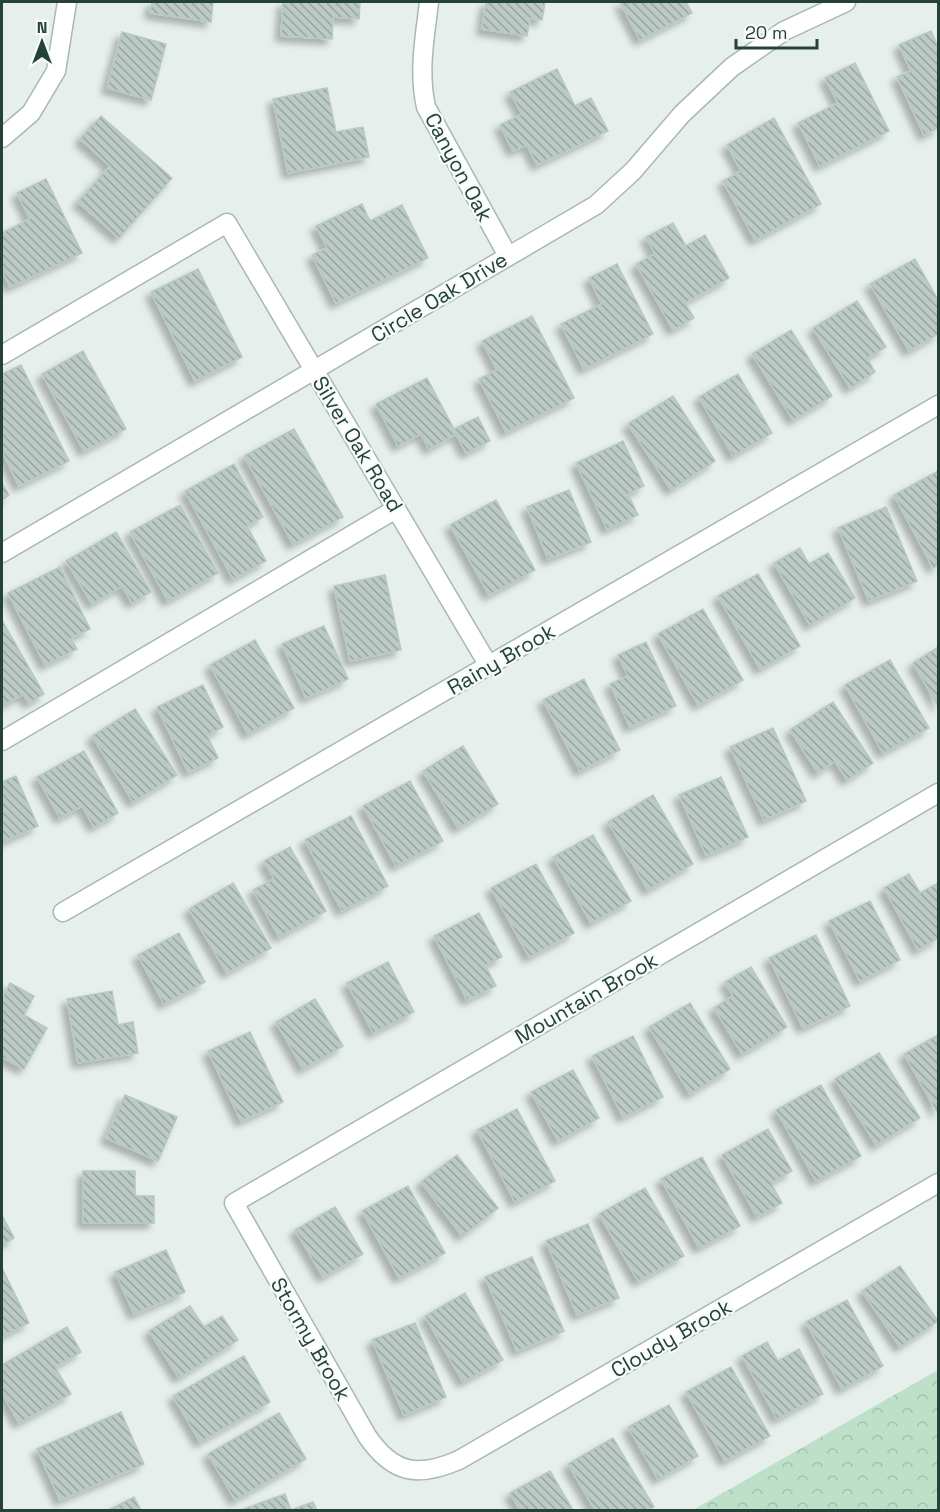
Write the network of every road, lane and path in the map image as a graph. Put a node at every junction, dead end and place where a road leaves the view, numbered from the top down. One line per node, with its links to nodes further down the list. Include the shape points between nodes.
1 (67, 2): 4 (street, via 56,71 31,114)
2 (429, 2): 5 (street, Canyon Oak, via 421,85 426,107)
3 (846, 2): 5 (street, Circle Oak Drive, via 784,31 732,67 596,205)
4 (2, 138)
5 (508, 256): 7 (street, Circle Oak Drive)
6 (2, 355): 7 (street, Silver Oak Road, via 227,223)
7 (314, 370): 9 (street, Silver Oak Road); 10 (street, Circle Oak Drive)
8 (939, 405): 11 (street, Rainy Brook)
9 (396, 509): 11 (street, Silver Oak Road); 12 (street)
10 (2, 553)
11 (489, 666): 14 (street, Rainy Brook)
12 (2, 741)
13 (939, 793): 16 (street, Mountain Brook)
14 (63, 912)
15 (939, 1183): 17 (street, Cloudy Brook, via 459,1460 417,1473)
16 (234, 1203): 17 (street, Stormy Brook, via 367,1436 380,1454)
17 (398, 1466)

